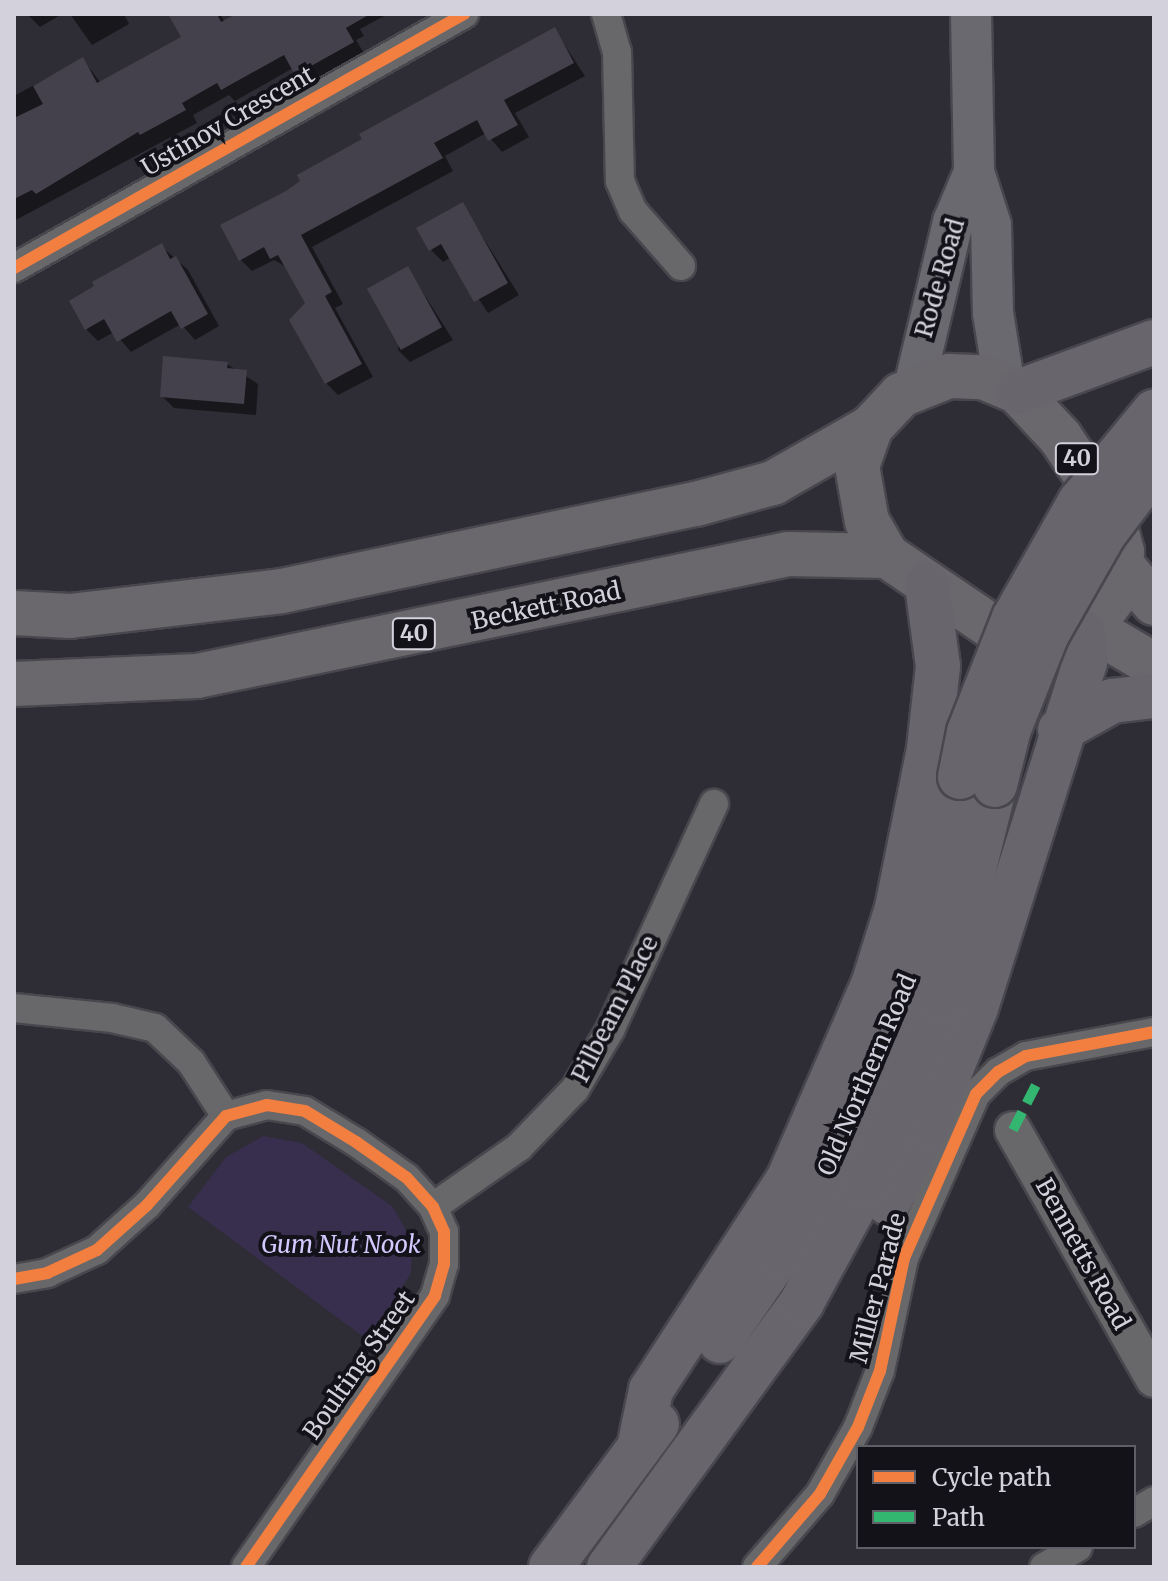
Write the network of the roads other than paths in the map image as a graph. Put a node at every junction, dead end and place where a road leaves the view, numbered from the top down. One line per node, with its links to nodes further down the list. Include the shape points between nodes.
1 (464, 14): 6 (street, Ustinov Crescent)
2 (606, 14): 5 (street, via 617,52 620,181 639,218)
3 (971, 14): 4 (main road, Rode Road)
4 (974, 172): 8 (main road, Rode Road, via 953,222); 9 (main road, Rode Road, via 991,225 993,313)
5 (681, 266)
6 (14, 268)
7 (1154, 342): 9 (highway)
8 (914, 387): 9 (main road, via 949,376); 11 (main road)
9 (1011, 387): 14 (main road, 40, via 1081,465)
10 (1154, 412): 24 (highway, Old Northern Road, bridge, via 1080,502 1014,618 969,732)
11 (871, 427): 15 (main road, via 856,485 867,522); 18 (main road, via 773,483 696,504 282,591 70,616)
12 (1154, 468): 24 (highway, Old Northern Road, bridge, via 1104,534 1047,634 1009,729)
13 (1154, 504): 14 (highway)
14 (1121, 552): 17 (main road, 40); 19 (main road, via 1111,605)
15 (887, 556): 16 (main road); 21 (main road, Beckett Road / 40, via 788,554 197,676)
16 (927, 585): 19 (main road, via 1013,639 1045,645); 34 (highway, via 938,666 929,749 897,908 874,982 788,1180 651,1390)
17 (1154, 603)
18 (14, 613)
19 (1087, 630): 20 (main road); 23 (highway, via 1085,662)
20 (1154, 665)
21 (14, 684)
22 (1154, 696): 23 (highway, via 1112,701)
23 (1060, 730): 32 (highway, via 989,970 928,1126 901,1182 811,1323)
24 (977, 781): 32 (highway, Old Northern Road, via 959,945 887,1140 802,1302); 34 (highway, Old Northern Road, via 908,985 852,1124 780,1254)
25 (714, 804): 30 (street, Pilbeam Place, via 610,1030 575,1089 519,1147)
26 (14, 1008): 28 (street, via 155,1028 191,1062)
27 (1154, 1032): 41 (street, Miller Parade, via 1026,1056 998,1072 976,1094 904,1258 880,1371 858,1427 820,1494)
28 (226, 1116): 30 (street, Boulting Street, via 267,1105 305,1111 407,1178); 31 (street, via 147,1205 97,1250 47,1273)
29 (1013, 1130): 33 (street, Bennetts Road)
30 (433, 1207): 38 (street, Boulting Street, via 444,1232 444,1264 435,1296)
31 (14, 1279)
32 (763, 1359): 40 (highway, Old Northern Road)
33 (1154, 1379)
34 (639, 1448): 39 (highway, Old Northern Road)
35 (1154, 1501): 36 (street)
36 (1136, 1512)
37 (1075, 1549): 42 (street)
38 (246, 1567)
39 (551, 1567)
40 (609, 1567)
41 (757, 1567)
42 (1044, 1567)

